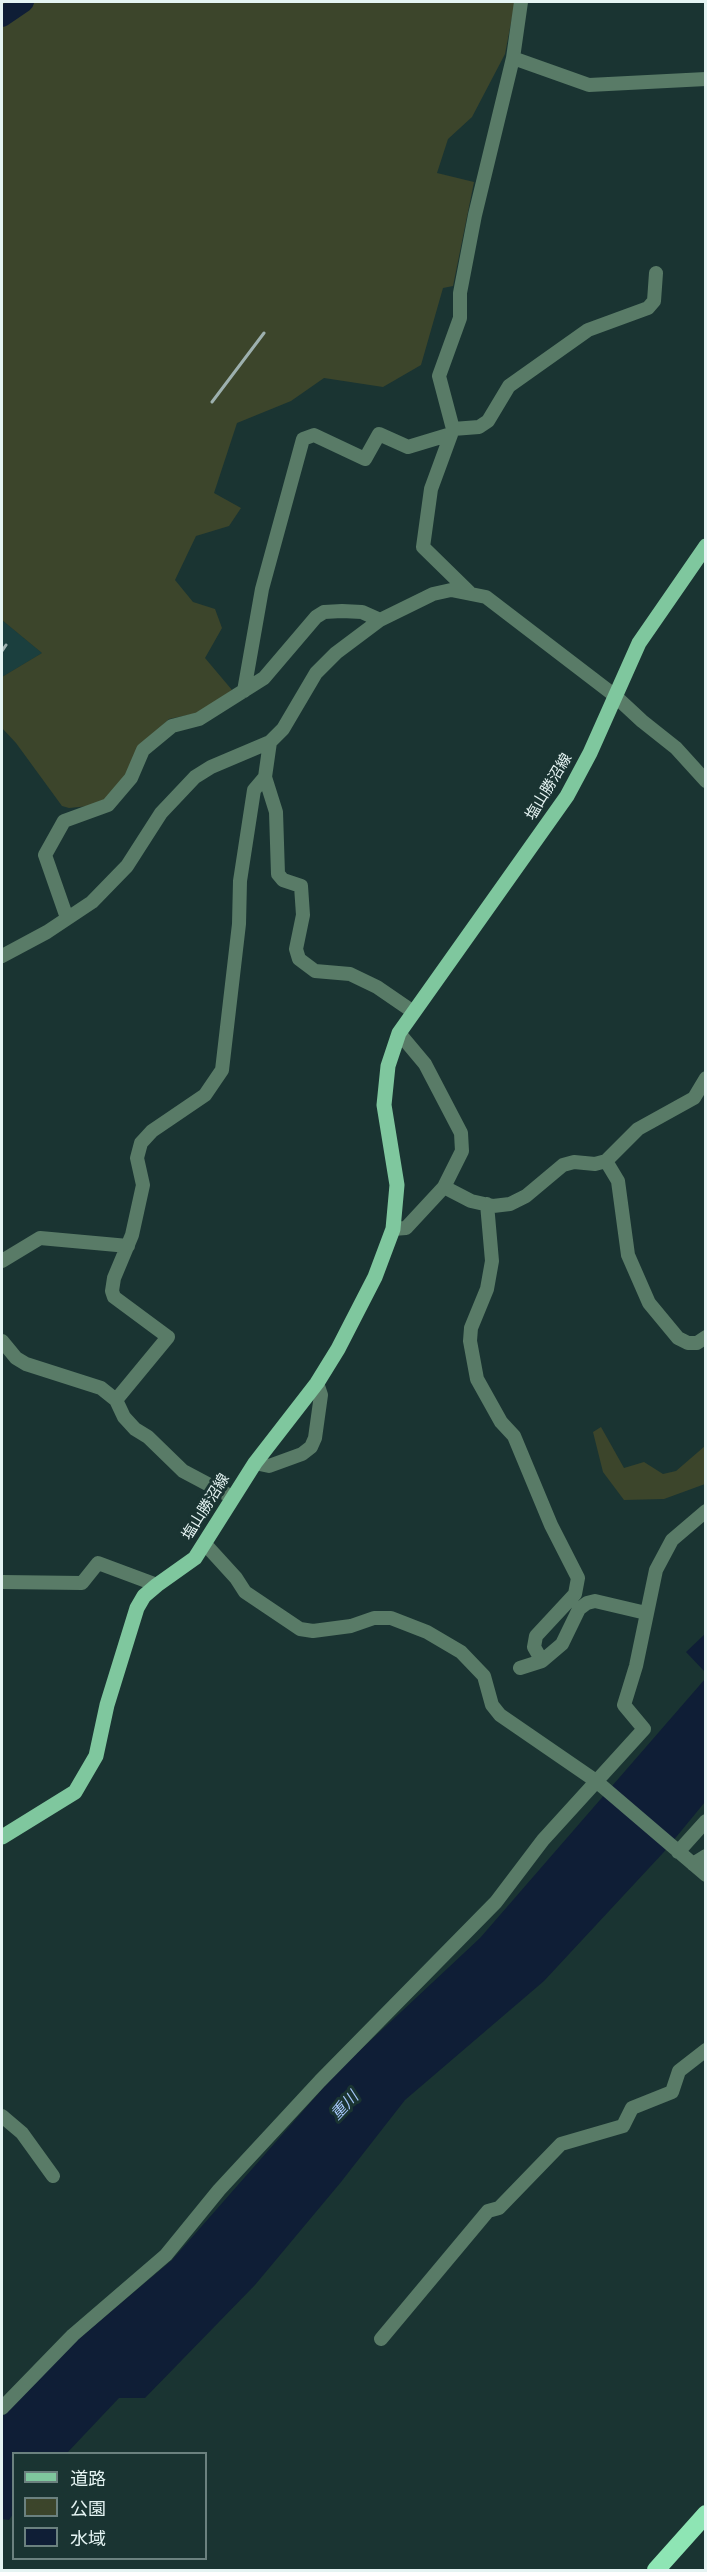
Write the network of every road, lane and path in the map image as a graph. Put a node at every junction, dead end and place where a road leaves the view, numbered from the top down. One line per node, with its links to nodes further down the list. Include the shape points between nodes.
1 (521, 2): 2 (street)
2 (513, 58): 3 (street, via 589,85); 5 (street, via 475,214 460,293 460,318 439,376)
3 (705, 79)
4 (656, 273): 5 (street, via 654,301 648,308 588,330 509,386 488,421 479,427)
5 (452, 431): 7 (street, via 430,489 423,547); 9 (street, via 408,447 379,434 365,459 314,435 303,439 262,589)
6 (705, 547): 10 (main road, 塩山勝沼線, via 639,643)
7 (469, 592): 8 (street, via 433,594); 10 (street, via 494,603)
8 (380, 620): 9 (street, via 362,612 324,612 264,678); 11 (street, via 316,673 284,729)
9 (244, 690): 14 (street, via 199,719 172,726 143,750 131,778 108,806 64,821 45,855)
10 (614, 695): 13 (street, via 676,748); 16 (main road, 塩山勝沼線, via 567,796)
11 (270, 742): 12 (street); 14 (street, via 195,777 178,791 127,866 92,902)
12 (265, 777): 16 (street, via 276,812 278,874 283,880 301,885 303,915 296,949 298,959 315,971 350,974); 23 (street, via 254,790 240,881 239,924 222,1070 206,1095 152,1131 141,1143 137,1158 143,1185)
13 (705, 780)
14 (67, 918): 15 (street)
15 (2, 956)
16 (412, 1011): 17 (main road, 塩山勝沼線)
17 (399, 1033): 20 (street, via 425,1064 461,1133 462,1151); 22 (main road, 塩山勝沼線, via 384,1095 397,1185)
18 (705, 1078): 19 (street, via 694,1098 638,1129)
19 (606, 1161): 21 (street, via 563,1165 526,1196 510,1204); 25 (street, via 618,1181 628,1255 649,1303 678,1338 697,1343)
20 (444, 1187): 21 (street, via 471,1201); 22 (street, via 406,1228)
21 (487, 1204): 36 (street, via 492,1261 470,1341 477,1379 501,1422 514,1436 578,1578 575,1594 536,1636 534,1647)
22 (393, 1229): 27 (main road, 塩山勝沼線, via 375,1276)
23 (128, 1246): 24 (street, via 40,1238); 28 (street, via 114,1278 114,1297 168,1336)
24 (2, 1261)
25 (705, 1337)
26 (2, 1341): 28 (street, via 26,1364 101,1388)
27 (317, 1383): 29 (main road, 塩山勝沼線); 29 (street, via 321,1395 311,1447 269,1466)
28 (116, 1400): 30 (street, via 129,1423 183,1471)
29 (255, 1463): 30 (main road, 塩山勝沼線)
30 (232, 1497): 32 (main road, 塩山勝沼線)
31 (705, 1511): 35 (street, via 672,1540 656,1570)
32 (205, 1544): 34 (main road, 塩山勝沼線, via 187,1565); 38 (street, via 245,1592 300,1629 313,1631 391,1618 444,1642 484,1676 492,1705 500,1715)
33 (2, 1582): 34 (street, via 82,1583 98,1563)
34 (157, 1585): 40 (main road, 塩山勝沼線, via 137,1608 107,1705 96,1756 75,1792)
35 (646, 1613): 36 (street, via 595,1601 587,1604 579,1609 562,1644); 38 (street, via 624,1705 644,1729)
36 (542, 1661): 37 (street)
37 (520, 1668)
38 (596, 1781): 41 (street); 49 (street, via 543,1840 496,1902 320,2081 219,2190 166,2255 73,2335)
39 (705, 1821): 41 (street)
40 (2, 1837)
41 (678, 1852): 43 (street)
42 (705, 1856): 43 (street)
43 (693, 1864): 44 (street)
44 (705, 1875)
45 (705, 2050): 48 (street, via 679,2071 672,2092 632,2108 623,2126 561,2144 499,2208 488,2211)
46 (2, 2116): 47 (street, via 21,2133)
47 (53, 2176)
48 (381, 2338)
49 (2, 2408)
50 (705, 2514): 51 (highway)
51 (656, 2571)

